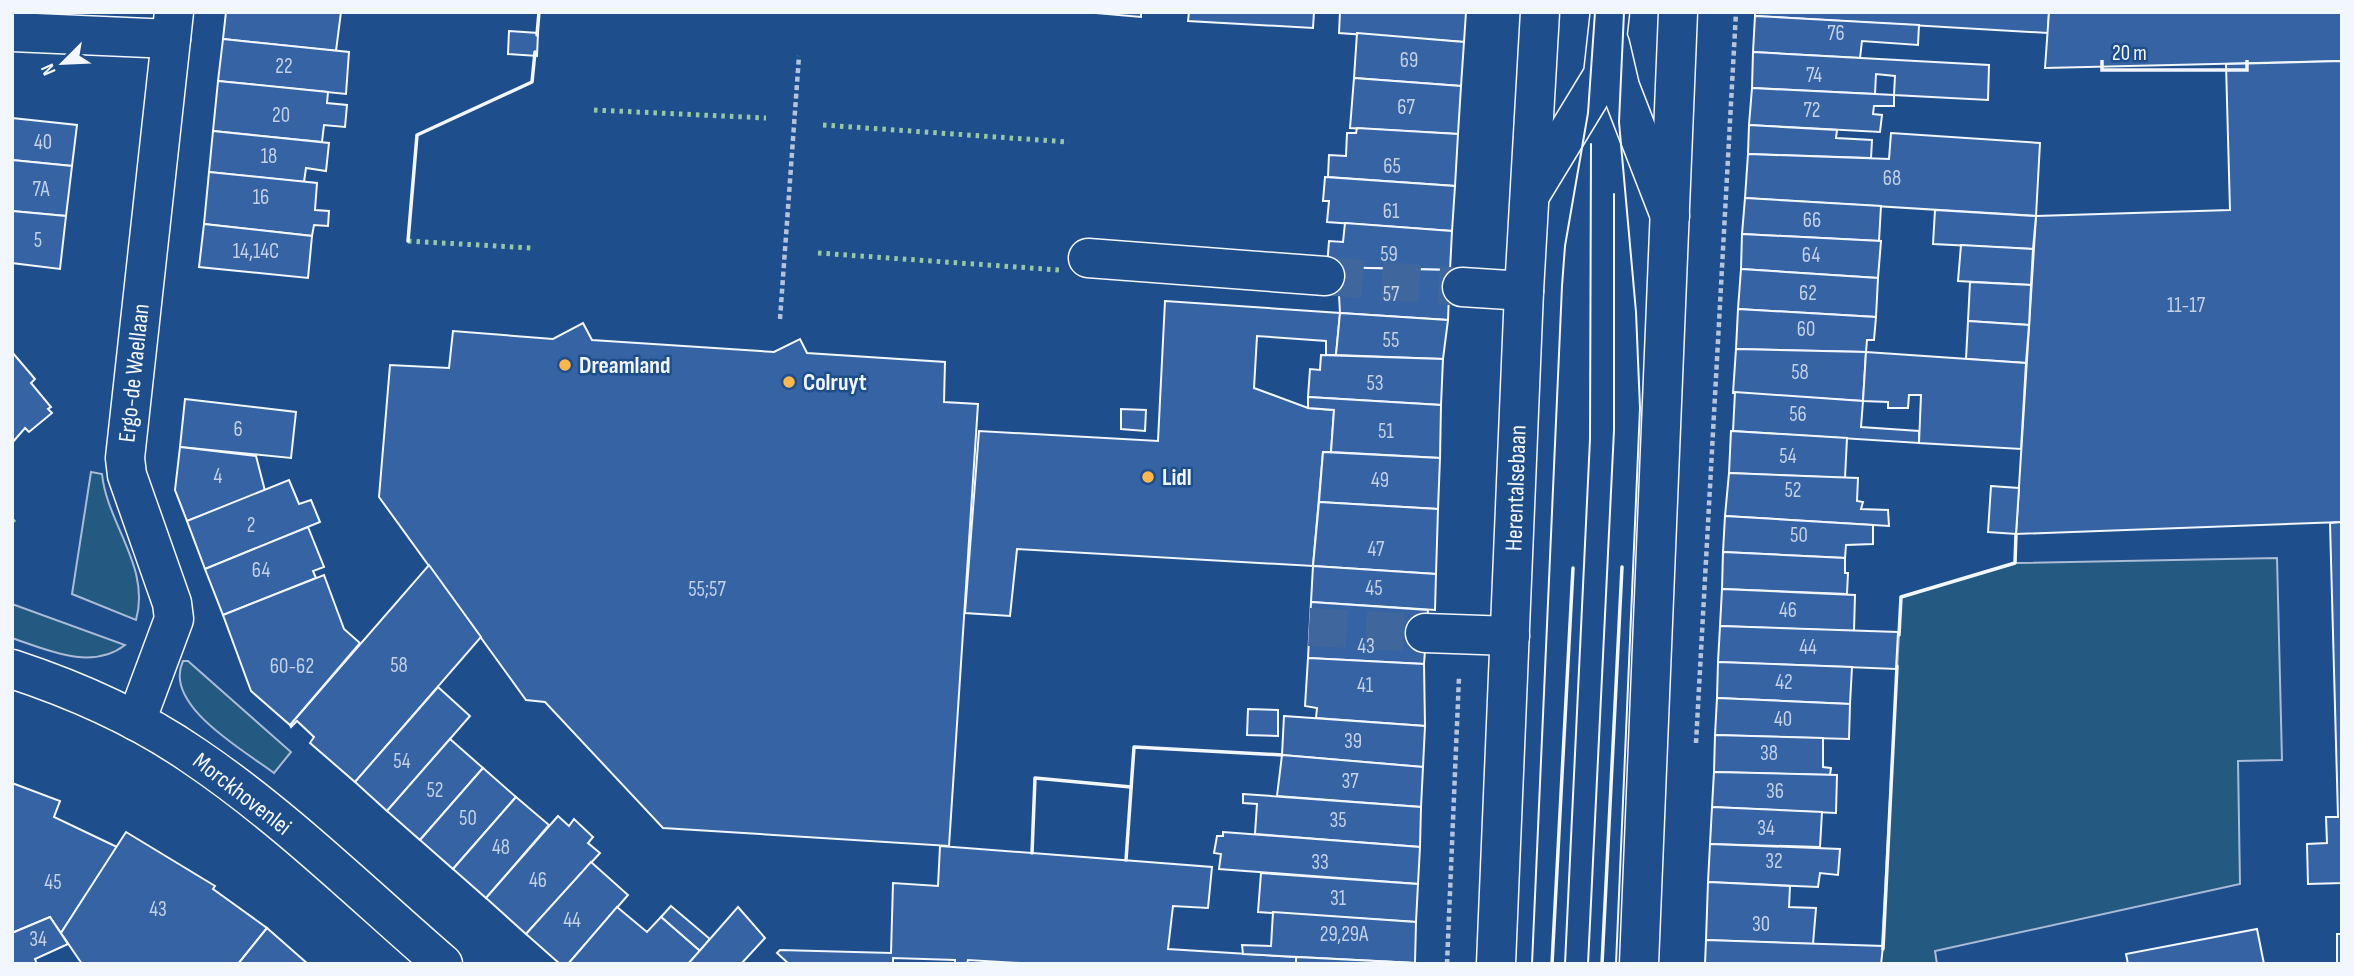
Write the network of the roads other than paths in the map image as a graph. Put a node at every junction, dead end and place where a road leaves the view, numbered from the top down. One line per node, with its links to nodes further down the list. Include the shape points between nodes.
1 (1540, 12): 6 (main road, Herentalsebaan)
2 (1678, 12): 7 (main road)
3 (1609, 23): 6 (main road, via 1602,75); 7 (main road, via 1620,88)
4 (173, 25): 5 (main road); 15 (main road, Ergo-de Waellaan, via 125,458 174,619)
5 (12, 32)
6 (1530, 195): 11 (main road, Herentalsebaan)
7 (1670, 216): 18 (main road)
8 (1088, 258): 9 (main road)
9 (1325, 275)
10 (1462, 286): 11 (main road)
11 (1524, 291): 13 (main road, Herentalsebaan)
12 (1425, 633): 13 (main road)
13 (1510, 636): 17 (main road, Herentalsebaan)
14 (12, 669): 15 (main road, Morckhovenlei)
15 (136, 721): 16 (main road, Morckhovenlei, via 193,754 240,789)
16 (443, 964)
17 (1496, 964)
18 (1639, 964)

